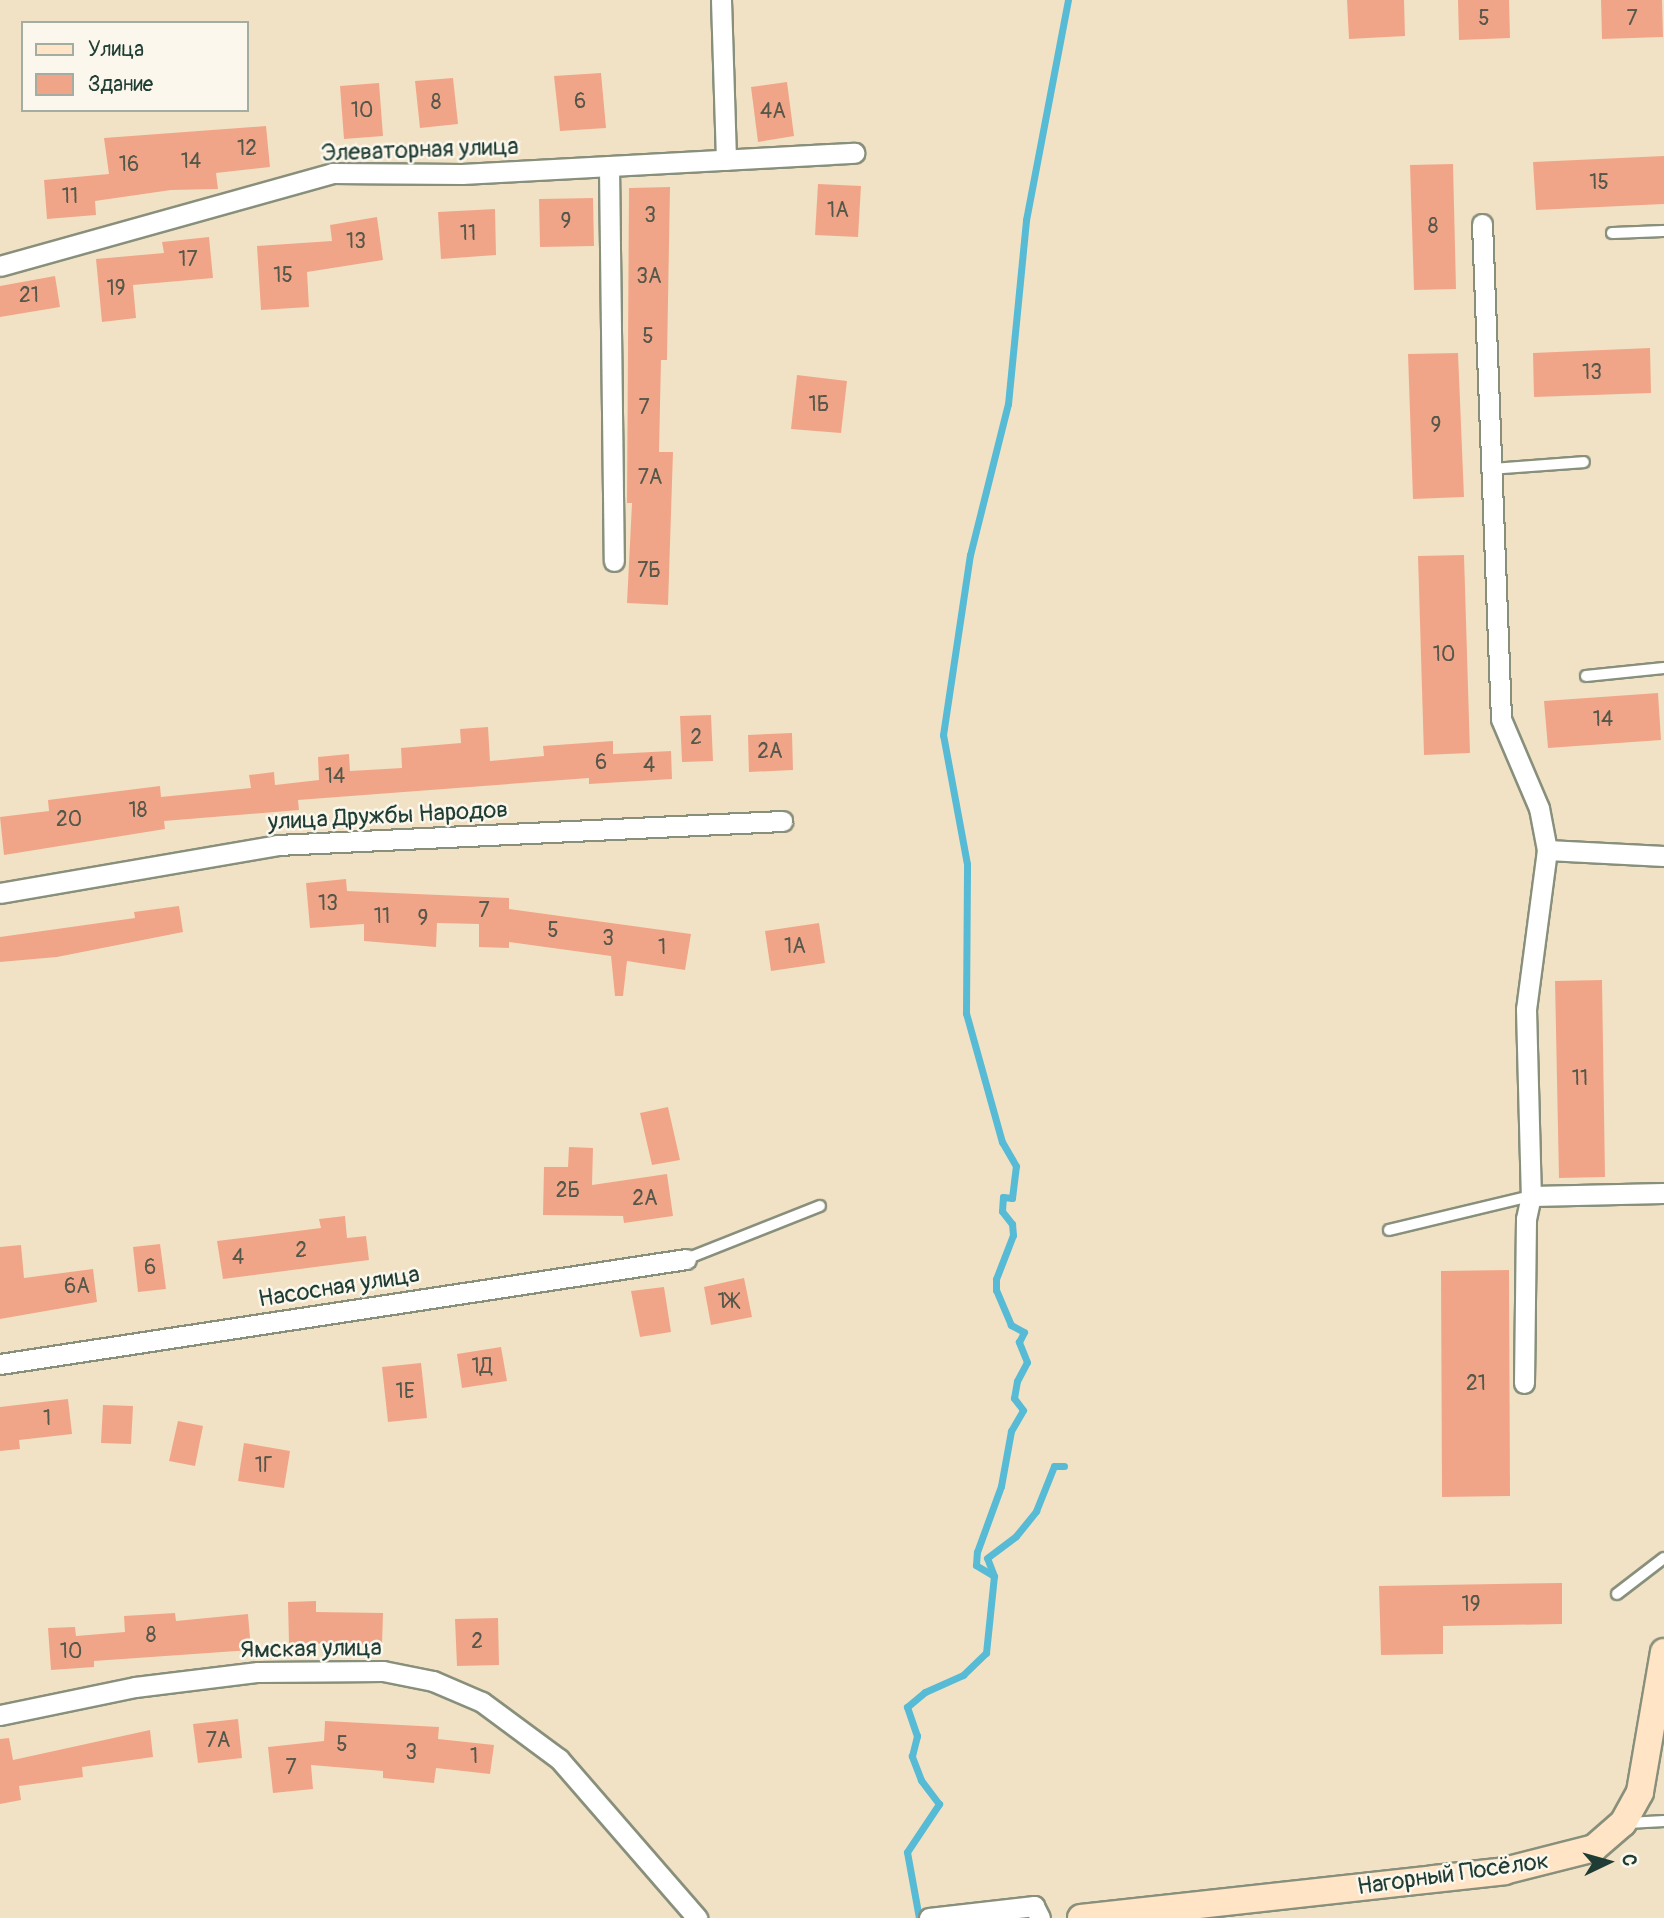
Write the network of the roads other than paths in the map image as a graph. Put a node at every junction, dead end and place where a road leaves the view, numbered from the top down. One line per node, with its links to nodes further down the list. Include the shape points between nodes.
1 (721, 0): 3 (street)
2 (854, 153): 3 (street, Элеваторная улица)
3 (726, 160): 4 (street, Элеваторная улица)
4 (609, 166): 8 (street, Элеваторная улица, via 462,174 332,173); 11 (street)
5 (1482, 225): 10 (street)
6 (1664, 231): 7 (lane)
7 (1612, 233)
8 (0, 266)
9 (1584, 462): 10 (lane)
10 (1491, 469): 15 (street, via 1501,719 1539,808)
11 (614, 561)
12 (1664, 668): 13 (lane)
13 (1586, 676)
14 (782, 821): 17 (street, улица Дружбы Народов, via 276,845)
15 (1547, 850): 16 (street); 19 (street, via 1526,1009)
16 (1664, 856)
17 (0, 893)
18 (1664, 1193): 19 (street)
19 (1531, 1196): 21 (lane); 24 (street, via 1526,1219)
20 (820, 1206): 22 (lane)
21 (1389, 1230)
22 (686, 1259): 23 (street, Насосная улица)
23 (0, 1364)
24 (1524, 1383)
25 (1664, 1558): 26 (lane)
26 (1617, 1594)
27 (1664, 1652): 30 (street, Нагорный Посёлок, via 1646,1772)
28 (0, 1714): 32 (street, Ямская улица, via 135,1687 258,1672 383,1671 433,1681 482,1702 559,1759)
29 (1664, 1821): 30 (lane)
30 (1623, 1823): 31 (street, Нагорный Посёлок, via 1594,1848 1527,1867)
31 (1210, 1912): 35 (street, Нагорный Посёлок)
32 (697, 1918)
33 (929, 1918): 34 (street, via 1034,1906)
34 (1040, 1918)
35 (1081, 1918)

